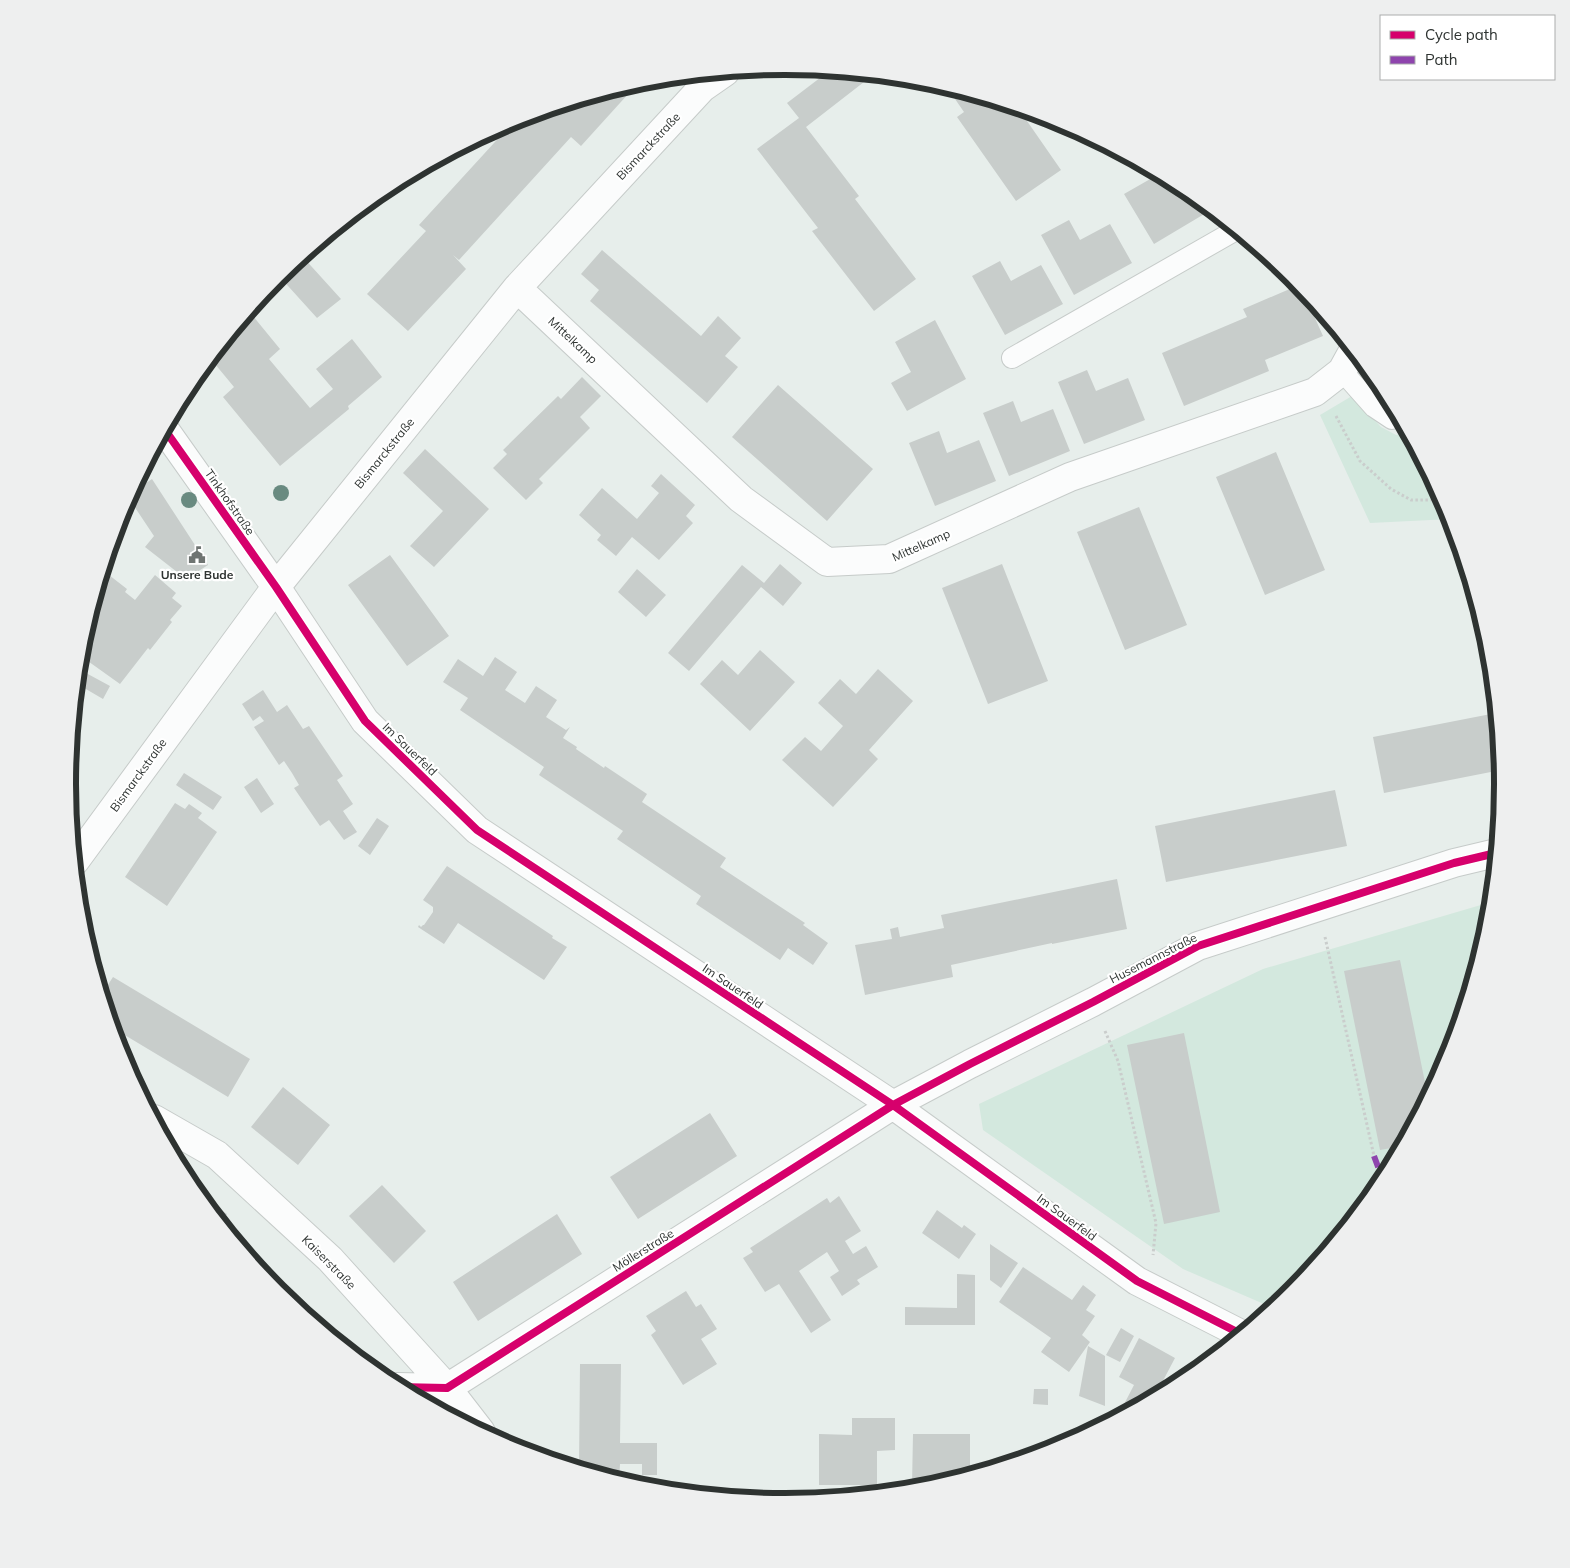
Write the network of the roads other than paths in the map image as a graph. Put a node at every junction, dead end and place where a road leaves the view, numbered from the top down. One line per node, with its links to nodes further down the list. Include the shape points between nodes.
1 (715, 79): 3 (street, Bismarckstraße, via 702,88)
2 (1230, 233): 4 (lane)
3 (518, 288): 5 (street, Mittelkamp, via 741,499 827,562 889,559 1070,477 1315,392); 8 (street, Bismarckstraße)
4 (1012, 358)
5 (1348, 361): 6 (lane, via 1374,407)
6 (1392, 419)
7 (168, 435): 8 (street, Tinkhofstraße)
8 (276, 587): 9 (street, Bismarckstraße); 11 (street, Im Sauerfeld, via 365,720 477,830)
9 (80, 854)
10 (1490, 854): 11 (street, Husemannstraße, via 1454,863 1198,946)
11 (893, 1105): 13 (street, Im Sauerfeld, via 1137,1281); 15 (street, Möllerstraße)
12 (164, 1124): 15 (street, Kaiserstraße, via 217,1155 330,1259)
13 (1235, 1331)
14 (413, 1387): 15 (street)
15 (447, 1388): 16 (street, Kaiserstraße)
16 (472, 1420)

